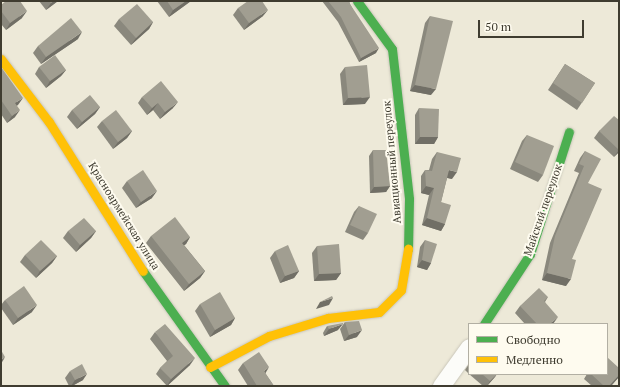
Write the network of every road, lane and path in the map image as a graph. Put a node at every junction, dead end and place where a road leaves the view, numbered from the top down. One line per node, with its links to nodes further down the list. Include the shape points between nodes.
1 (357, 1): 6 (street, Авиационный переулок, via 392,49 409,198 410,233 401,290 379,312 328,318 269,336)
2 (1, 59): 6 (street, Красноармейская улица, via 87,178 151,283)
3 (569, 132): 4 (street, Майский переулок, via 530,254)
4 (485, 323)
5 (468, 348): 8 (street)
6 (210, 367): 7 (street, Красноармейская улица)
7 (225, 386)
8 (440, 386)

